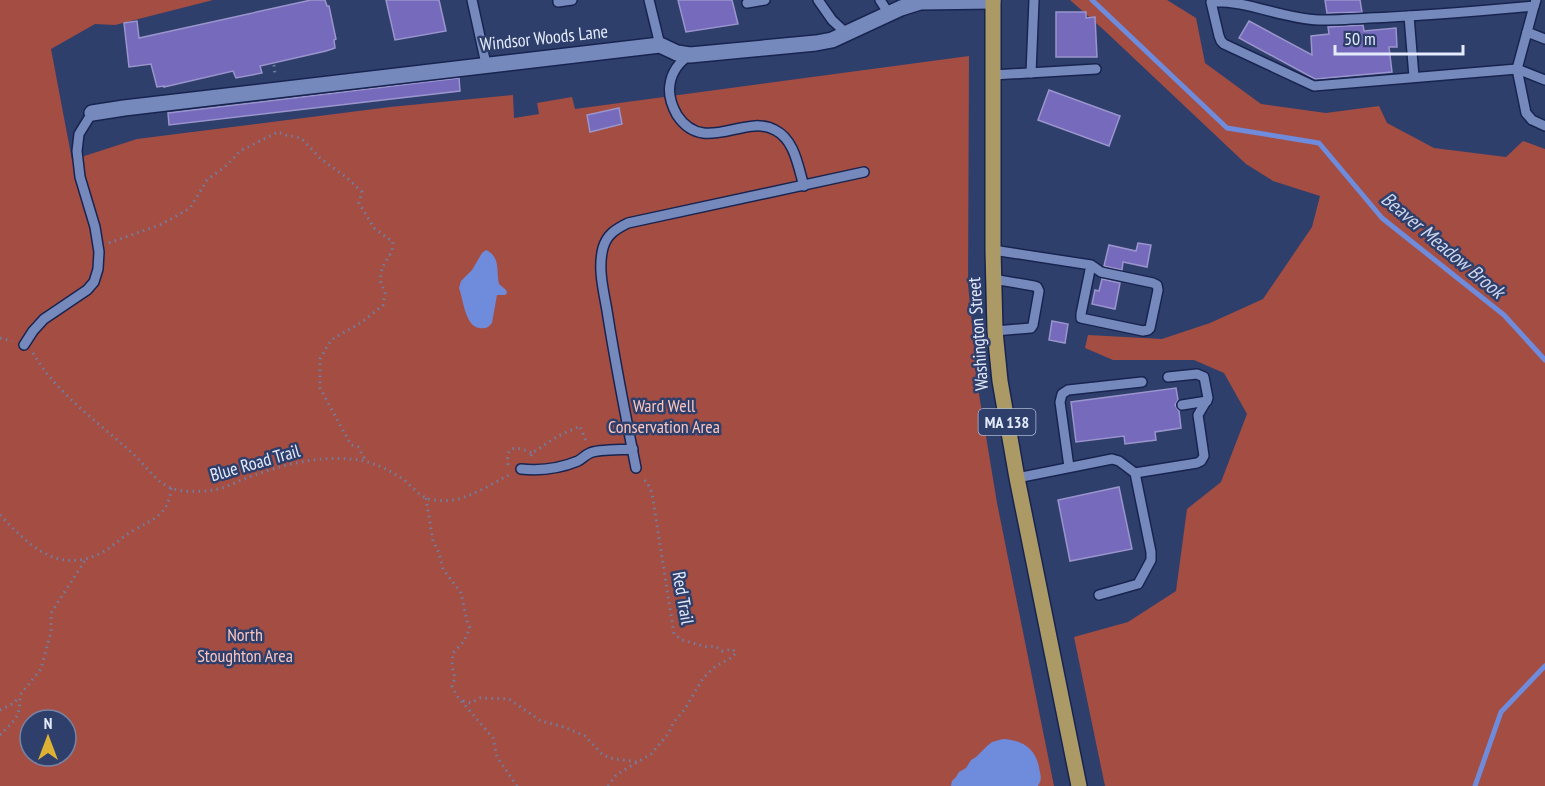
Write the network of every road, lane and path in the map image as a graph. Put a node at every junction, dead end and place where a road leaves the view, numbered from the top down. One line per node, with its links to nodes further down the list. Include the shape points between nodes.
1 (472, 0): 20 (lane)
2 (558, 0): 3 (lane)
3 (572, 0)
4 (649, 0): 18 (lane)
5 (765, 0): 11 (lane)
6 (818, 0): 16 (lane)
7 (880, 0): 13 (lane)
8 (993, 0): 13 (street, Windsor Woods Lane, via 920,2); 24 (main road, Washington Street / MA 138)
9 (1034, 0): 23 (lane)
10 (1208, 1): 14 (lane, via 1318,20); 25 (lane, via 1224,44 1314,86)
11 (747, 3)
12 (1535, 3): 14 (lane); 15 (lane)
13 (888, 14): 16 (street, Windsor Woods Lane)
14 (1409, 16): 25 (lane)
15 (1527, 32): 17 (lane); 22 (lane)
16 (847, 34): 19 (street, Windsor Woods Lane, via 816,43)
17 (1545, 39)
18 (660, 45): 19 (street, Windsor Woods Lane); 20 (street, Windsor Woods Lane)
19 (690, 55): 30 (lane, via 677,66 670,83 670,97 681,120 690,128 707,133 755,126 776,130 794,152)
20 (486, 64): 27 (street, Windsor Woods Lane)
21 (1096, 69): 23 (lane)
22 (1517, 69): 25 (lane); 26 (lane); 28 (lane, via 1526,113)
23 (1031, 73): 24 (lane)
24 (993, 75): 32 (main road, Washington Street / MA 138)
25 (1414, 77)
26 (1545, 80)
27 (92, 113): 37 (lane, via 79,134 77,151 96,234 97,275 87,290 44,319)
28 (1545, 126)
29 (864, 172): 30 (lane)
30 (804, 186): 42 (lane, via 628,223 611,232 601,259 601,276)
31 (101, 245): 45 (path, via 162,224 190,207 207,180 240,151 278,132 302,138 362,192 359,203 374,228 393,242 380,280 385,293 383,305 332,340 320,359 320,389 351,445 358,447)
32 (993, 250): 33 (lane); 34 (main road, Washington Street / MA 138)
33 (1091, 265): 33 (lane, via 1101,272 1157,285 1148,330 1081,318)
34 (993, 279): 35 (main road, Washington Street / MA 138); 35 (lane, via 1034,286 1039,291 1031,328)
35 (995, 331): 51 (main road, Washington Street / MA 138)
36 (0, 338): 37 (path)
37 (24, 345): 52 (path, via 81,408)
38 (1168, 377): 40 (lane, via 1203,375)
39 (1142, 382): 46 (lane, via 1068,390 1062,394)
40 (1207, 400): 41 (lane); 49 (lane, via 1198,415 1204,452 1201,461)
41 (1182, 405)
42 (633, 449): 43 (lane); 48 (lane)
43 (591, 452): 44 (path, via 580,426); 47 (lane, via 564,465)
44 (532, 453): 47 (path); 50 (path, via 519,447 510,450 507,461)
45 (366, 461): 52 (path, Blue Road Trail, via 339,458 291,465 210,491); 53 (path, Blue Road Trail, via 394,473)
46 (1069, 467): 49 (lane, via 1116,459); 51 (lane)
47 (521, 469): 50 (path)
48 (639, 472): 61 (path, Red Trail, via 652,493 674,634 682,640 735,652 703,678 669,733)
49 (1135, 473): 56 (lane, via 1152,556 1138,584)
50 (512, 474): 53 (path, via 457,499)
51 (1017, 478): 64 (main road, Washington Street / MA 138)
52 (171, 488): 55 (path, via 160,514 101,554)
53 (426, 498): 58 (path, via 442,570 461,593 470,628 453,654 452,686)
54 (0, 515): 55 (path, via 30,545 49,556 70,561)
55 (86, 559): 57 (path, via 51,613 51,632 41,669)
56 (1099, 595)
57 (19, 697): 59 (path); 60 (path, via 18,716)
58 (461, 701): 61 (path, via 509,699 539,720 566,727 586,738 608,758); 62 (path, via 493,738 497,757)
59 (0, 710)
60 (0, 735)
61 (639, 762): 63 (path, Red Trail, via 616,775)
62 (517, 786)
63 (608, 786)
64 (1079, 786)

